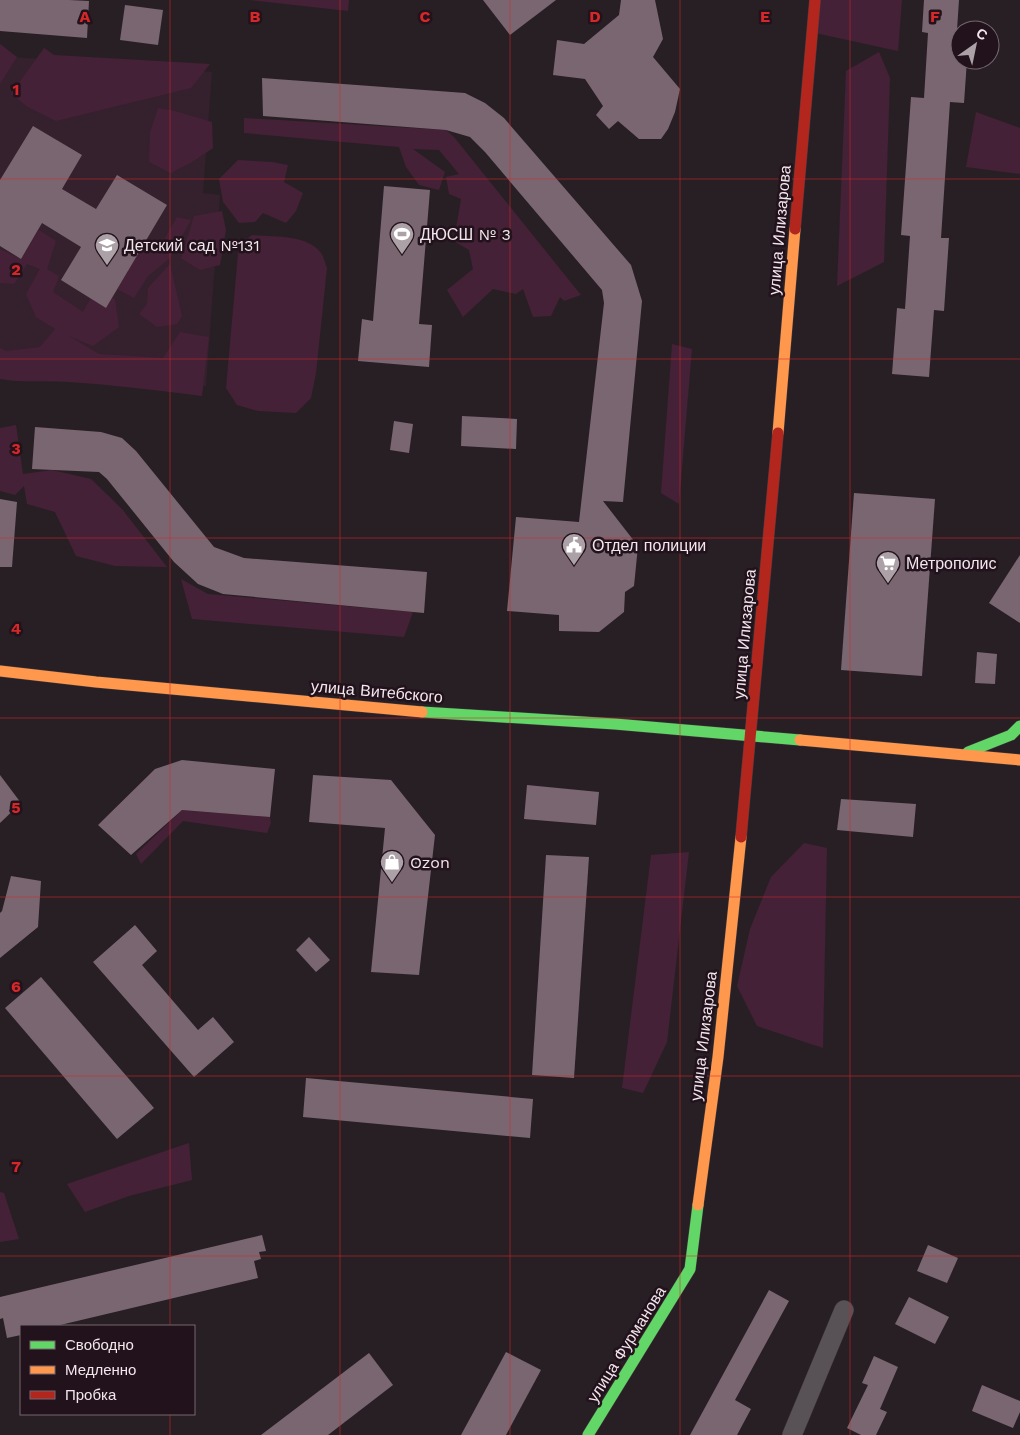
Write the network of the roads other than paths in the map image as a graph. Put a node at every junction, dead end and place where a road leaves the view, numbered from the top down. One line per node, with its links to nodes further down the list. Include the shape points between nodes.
1 (815, 0): 4 (street, улица Илизарова)
2 (0, 671): 4 (street, улица Витебского, via 426,712)
3 (1020, 726): 5 (street, via 1011,735)
4 (752, 736): 5 (street, улица Витебского); 7 (street, улица Илизарова, via 718,1057)
5 (963, 754): 6 (street, улица Витебского)
6 (1020, 760)
7 (690, 1269): 9 (street, улица Фурманова)
8 (844, 1310): 10 (street)
9 (588, 1435)
10 (792, 1435)

